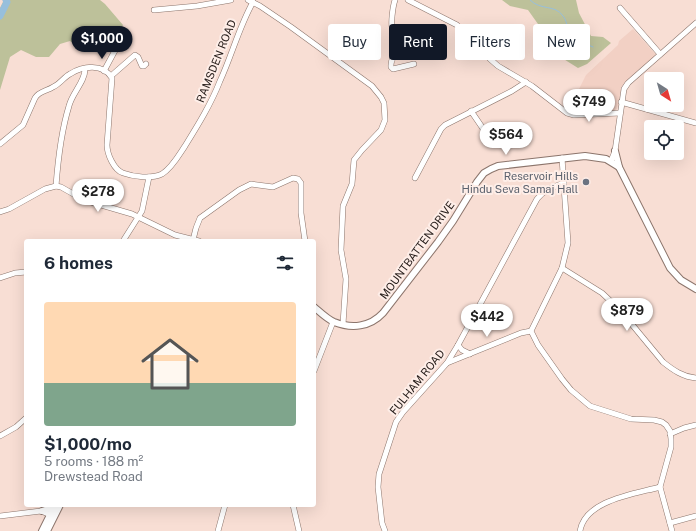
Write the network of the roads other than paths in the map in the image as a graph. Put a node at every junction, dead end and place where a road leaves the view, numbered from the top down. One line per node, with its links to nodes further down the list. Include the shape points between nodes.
1 (231, 0): 6 (street)
2 (395, 0): 11 (street, via 392,27 400,42 400,48 392,56 391,67 393,69)
3 (408, 0): 15 (street, via 457,25 490,59)
4 (250, 1): 26 (street, RAMSDEN ROAD, via 220,81 201,122 168,169); 42 (street, via 291,27 377,90 381,96 384,123 381,130 354,160 352,184 343,206 341,250 346,279)
5 (620, 8): 9 (street)
6 (154, 10)
7 (696, 23): 9 (street)
8 (126, 36): 13 (street)
9 (660, 54): 16 (street, via 628,83)
10 (146, 64): 14 (street, via 142,66 136,55)
11 (414, 64)
12 (85, 69): 13 (street); 21 (street, via 72,73 54,87 36,95 23,124); 29 (street, via 67,113 60,146)
13 (104, 70): 14 (street)
14 (111, 76): 26 (street, via 108,156 120,172)
15 (526, 82): 17 (street); 18 (street, via 567,113)
16 (621, 102): 18 (street); 19 (street)
17 (471, 111): 20 (street); 27 (street, via 450,121 441,129)
18 (620, 113): 22 (street)
19 (696, 123)
20 (486, 133)
21 (0, 144)
22 (615, 151): 24 (street); 25 (main road)
23 (562, 158): 24 (main road, MOUNTBATTEN DRIVE, via 585,156 606,158); 28 (street); 42 (main road, MOUNTBATTEN DRIVE, via 498,166 484,174 438,242 383,313 369,324)
24 (611, 161): 25 (main road, MOUNTBATTEN DRIVE)
25 (619, 167): 39 (main road, MOUNTBATTEN DRIVE, via 665,261 675,275)
26 (149, 177): 31 (street)
27 (415, 178)
28 (564, 183): 36 (street, via 568,243); 44 (street, FULHAM ROAD, via 547,190 537,199)
29 (56, 186): 30 (street); 31 (street, via 89,202)
30 (0, 212)
31 (140, 216): 32 (street); 33 (street, via 175,235)
32 (124, 239)
33 (192, 239)
34 (196, 239): 35 (street, via 196,228 200,218 239,190 250,184 273,187 293,178 301,184)
35 (305, 239)
36 (562, 268): 43 (street); 48 (street, via 602,292 671,369)
37 (24, 272): 38 (street)
38 (0, 278)
39 (696, 289)
40 (316, 309): 41 (main road, MOUNTBATTEN DRIVE)
41 (333, 322): 42 (main road, MOUNTBATTEN DRIVE); 47 (street)
42 (343, 324)
43 (531, 331): 45 (street); 51 (street, via 562,379 590,406 631,419 662,422)
44 (458, 345): 45 (street); 46 (street, FULHAM ROAD)
45 (470, 354): 46 (street)
46 (447, 363): 67 (street, FULHAM ROAD, via 396,422 379,474 378,487)
47 (316, 366)
48 (696, 378)
49 (24, 420): 52 (street)
50 (696, 425): 51 (street)
51 (670, 434): 53 (street, via 670,455)
52 (0, 436)
53 (660, 487): 62 (street); 68 (street, via 603,504 582,522)
54 (54, 507): 58 (main road)
55 (56, 507): 59 (main road)
56 (224, 507): 65 (street)
57 (293, 507): 66 (street)
58 (42, 512): 59 (street); 60 (street)
59 (52, 515): 63 (main road); 64 (main road)
60 (0, 516)
61 (696, 516): 62 (street)
62 (670, 523): 69 (street)
63 (42, 531)
64 (47, 531)
65 (218, 531)
66 (299, 531)
67 (385, 531)
68 (580, 531)
69 (672, 531)

